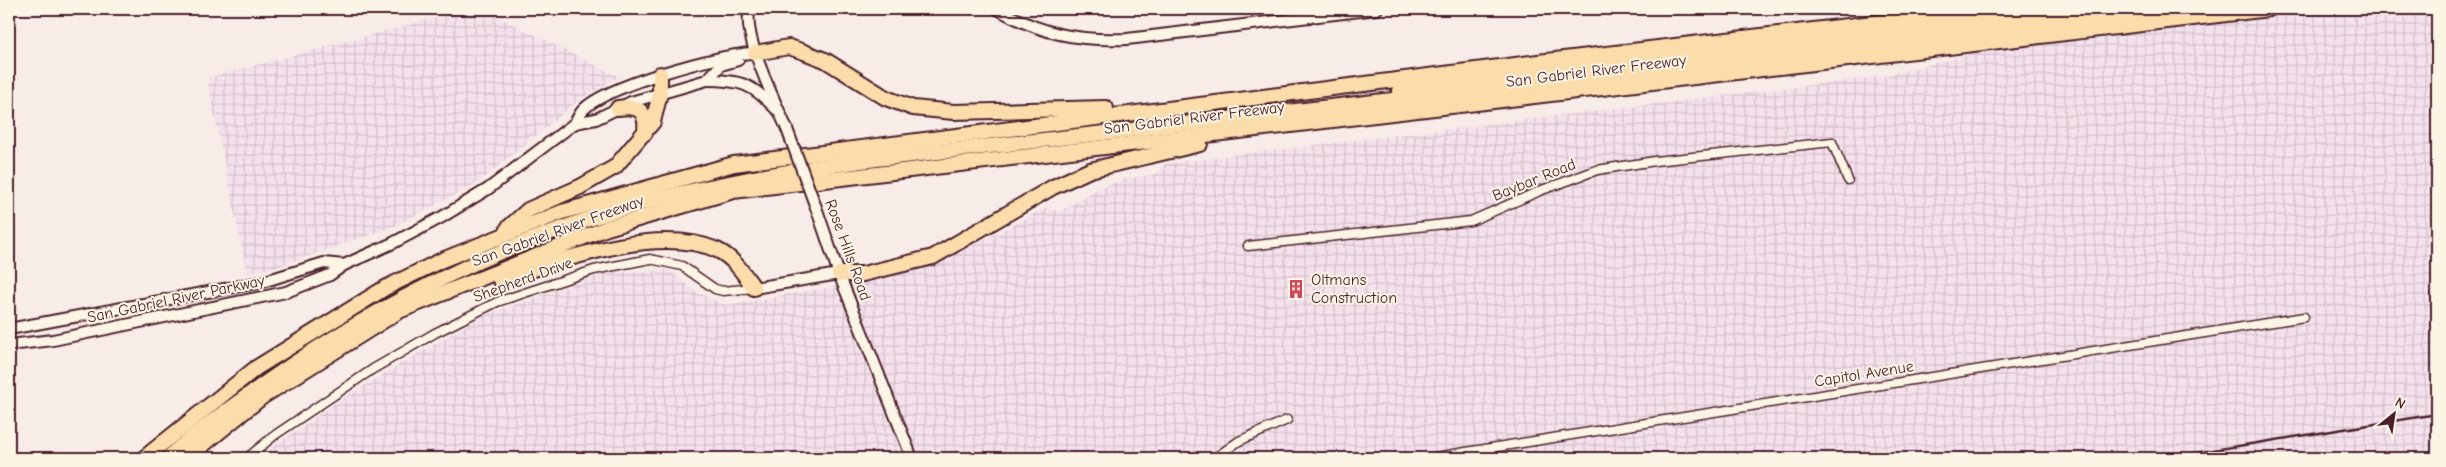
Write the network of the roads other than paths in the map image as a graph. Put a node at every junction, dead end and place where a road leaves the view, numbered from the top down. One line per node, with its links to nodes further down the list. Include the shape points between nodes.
1 (750, 9): 8 (main road, Rose Hills Road, via 749,31)
2 (996, 9): 3 (main road, via 1021,23 1055,35 1091,40 1127,39)
3 (1378, 9)
4 (1993, 9): 12 (highway, San Gabriel River Freeway)
5 (2086, 9): 16 (highway, via 1538,72 1067,132)
6 (2187, 9): 33 (highway, via 867,160 718,185 610,212 523,244 441,280 298,360 238,402)
7 (2269, 9): 17 (highway, San Gabriel River Freeway)
8 (755, 52): 9 (main road, San Gabriel River Parkway, via 718,57); 10 (main road, San Gabriel River Parkway, via 721,65); 12 (highway, via 789,47 804,52 825,60 886,98 913,108 954,112); 14 (main road, Rose Hills Road)
9 (660, 74): 11 (highway); 15 (main road, San Gabriel River Parkway, via 635,82 583,109)
10 (707, 80): 11 (main road, San Gabriel River Parkway); 14 (main road, via 733,80 750,86)
11 (660, 93): 13 (main road, San Gabriel River Parkway); 18 (highway, via 653,122)
12 (1192, 106): 16 (highway, San Gabriel River Freeway)
13 (618, 108): 15 (main road, San Gabriel River Parkway, via 596,119); 18 (highway, via 637,108 643,113)
14 (780, 113): 24 (main road, Rose Hills Road, bridge)
15 (575, 123): 23 (main road, San Gabriel River Parkway, via 488,189 394,243)
16 (1044, 124): 20 (highway, San Gabriel River Freeway, via 734,164)
17 (1294, 124): 24 (highway, via 1090,170 1053,187 933,257 864,274); 26 (highway, San Gabriel River Freeway, via 733,191 607,228)
18 (645, 133): 21 (highway, via 614,167 580,188 528,210)
19 (1848, 180): 22 (street, Baybar Road, via 1832,142 1655,161 1597,170 1471,221)
20 (583, 206): 21 (highway, San Gabriel River Freeway); 32 (highway, via 570,220 441,273 325,337 252,386)
21 (499, 235): 31 (highway, San Gabriel River Freeway, via 385,288 256,368)
22 (1248, 246)
23 (344, 265): 28 (main road, San Gabriel River Parkway, via 324,263 262,282); 29 (main road, San Gabriel River Parkway, via 330,275 286,292 81,335)
24 (839, 274): 25 (main road, Shepherd Drive); 36 (main road, Rose Hills Road)
25 (754, 288): 26 (highway, via 731,260 718,250 696,244 626,244); 35 (street, Shepherd Drive, via 723,292 682,266 650,259 594,270 497,302 373,369 275,435)
26 (399, 311): 34 (highway, San Gabriel River Freeway, via 262,397)
27 (2304, 317): 38 (street, Capitol Avenue)
28 (9, 329)
29 (9, 345)
30 (1287, 420): 37 (street, via 1239,441)
31 (144, 458)
32 (161, 458)
33 (168, 458)
34 (187, 458)
35 (247, 458)
36 (912, 458)
37 (1215, 458)
38 (1429, 458)

